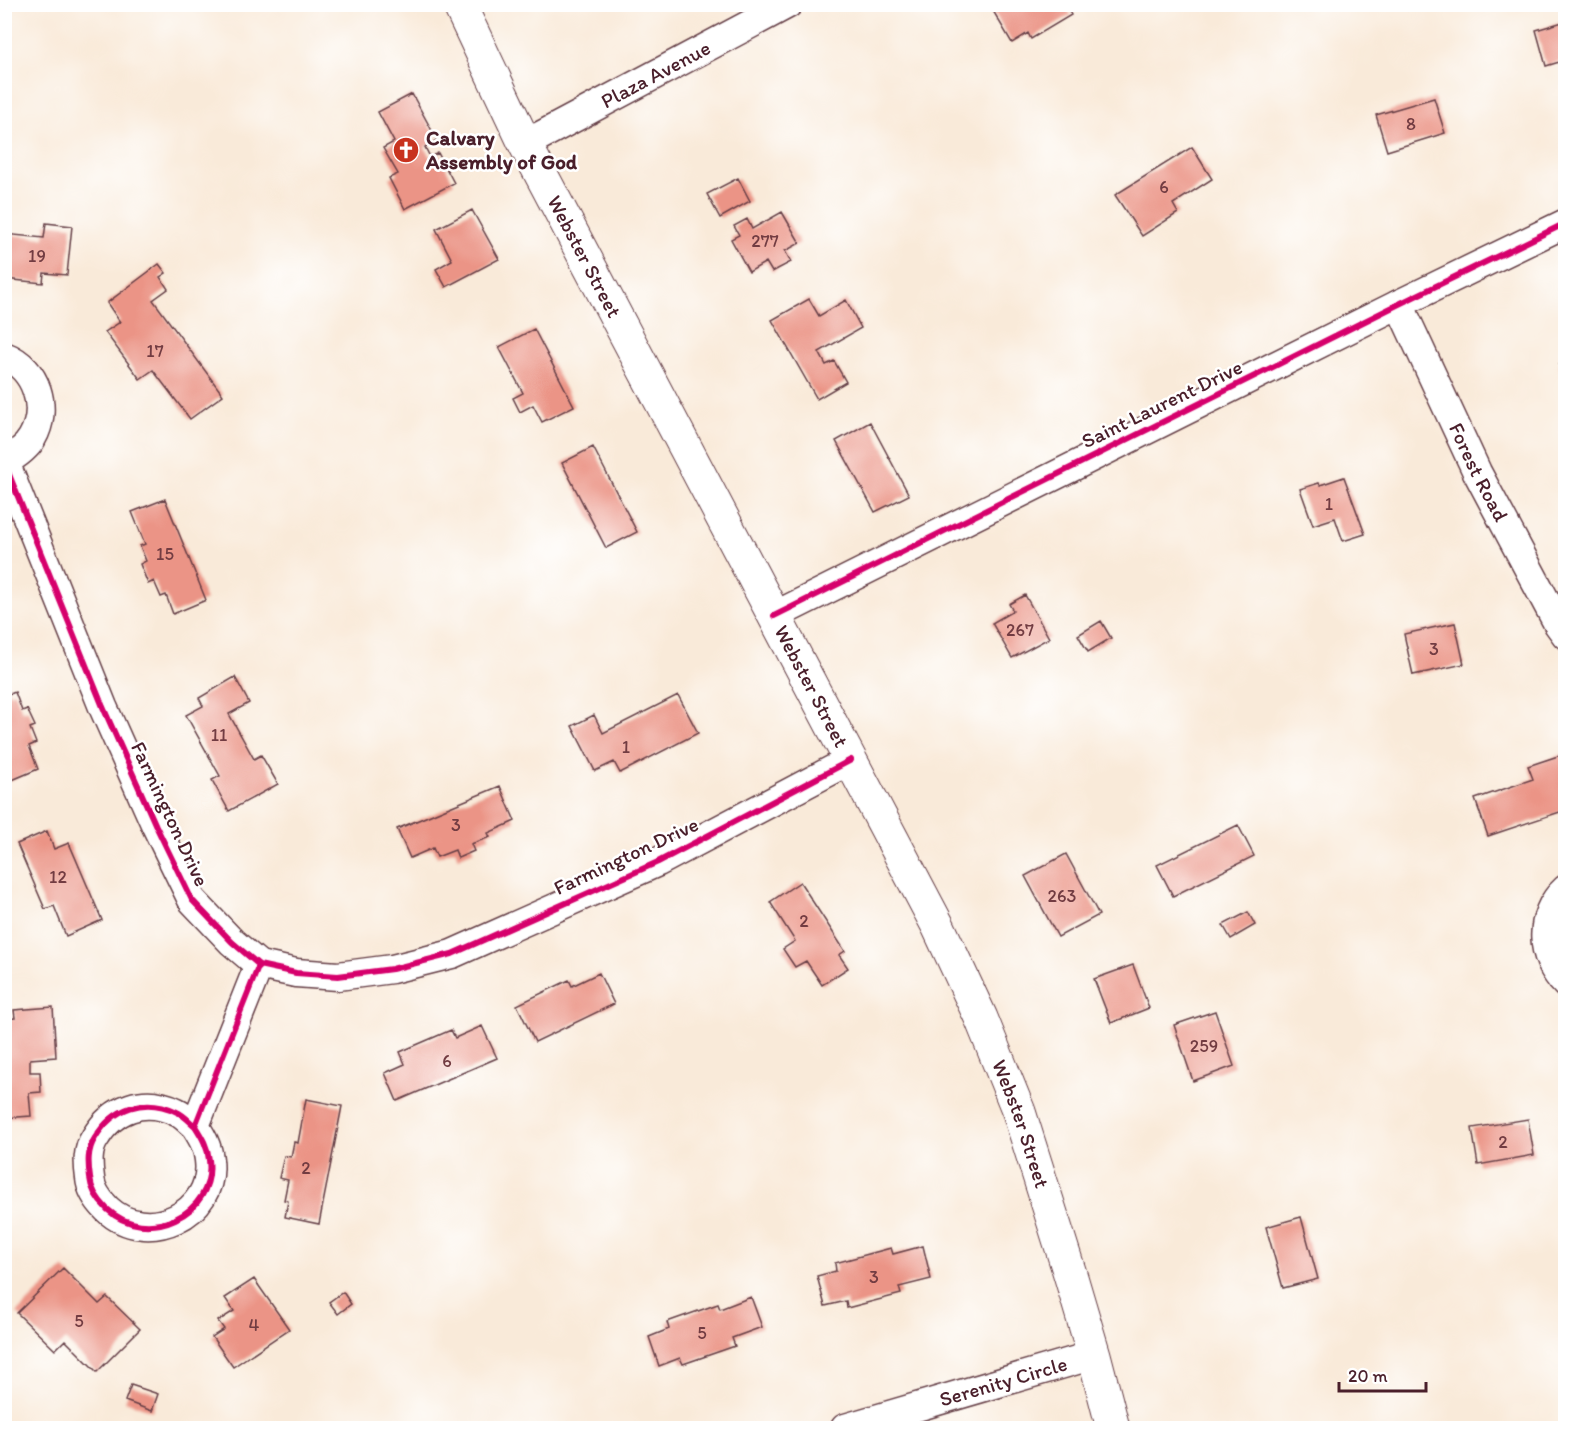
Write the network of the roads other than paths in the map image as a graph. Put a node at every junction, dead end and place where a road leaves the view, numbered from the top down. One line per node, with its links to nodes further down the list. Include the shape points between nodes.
1 (459, 4): 3 (main road, Webster Street)
2 (788, 4): 3 (street, Plaza Avenue)
3 (525, 144): 8 (main road, Webster Street)
4 (1566, 224): 5 (street, Saint Laurent Drive)
5 (1399, 304): 8 (street, Saint Laurent Drive); 9 (street, Forest Road, via 1477,472)
6 (4, 356): 7 (street, Farmington Drive, via 25,370 40,403 39,421 32,438 20,453)
7 (5, 462): 12 (street, Farmington Drive, via 103,707 192,900)
8 (774, 616): 10 (main road, Webster Street)
9 (1566, 635)
10 (851, 760): 12 (street, Farmington Drive, via 658,862 452,954 392,969 338,976); 15 (main road, Webster Street, via 939,926 981,1018 1019,1112)
11 (1566, 889): 13 (street, via 1549,913 1544,934 1547,956 1556,975)
12 (259, 965): 14 (street)
13 (1566, 984)
14 (195, 1126): 14 (street, via 179,1113 160,1106 139,1105 119,1112 103,1125 92,1142 88,1162 90,1183 99,1202 114,1216 132,1224 151,1226 187,1213 208,1181 210,1162)
15 (1094, 1355): 16 (street, Serenity Circle); 17 (main road, Webster Street)
16 (845, 1428)
17 (1113, 1428)

